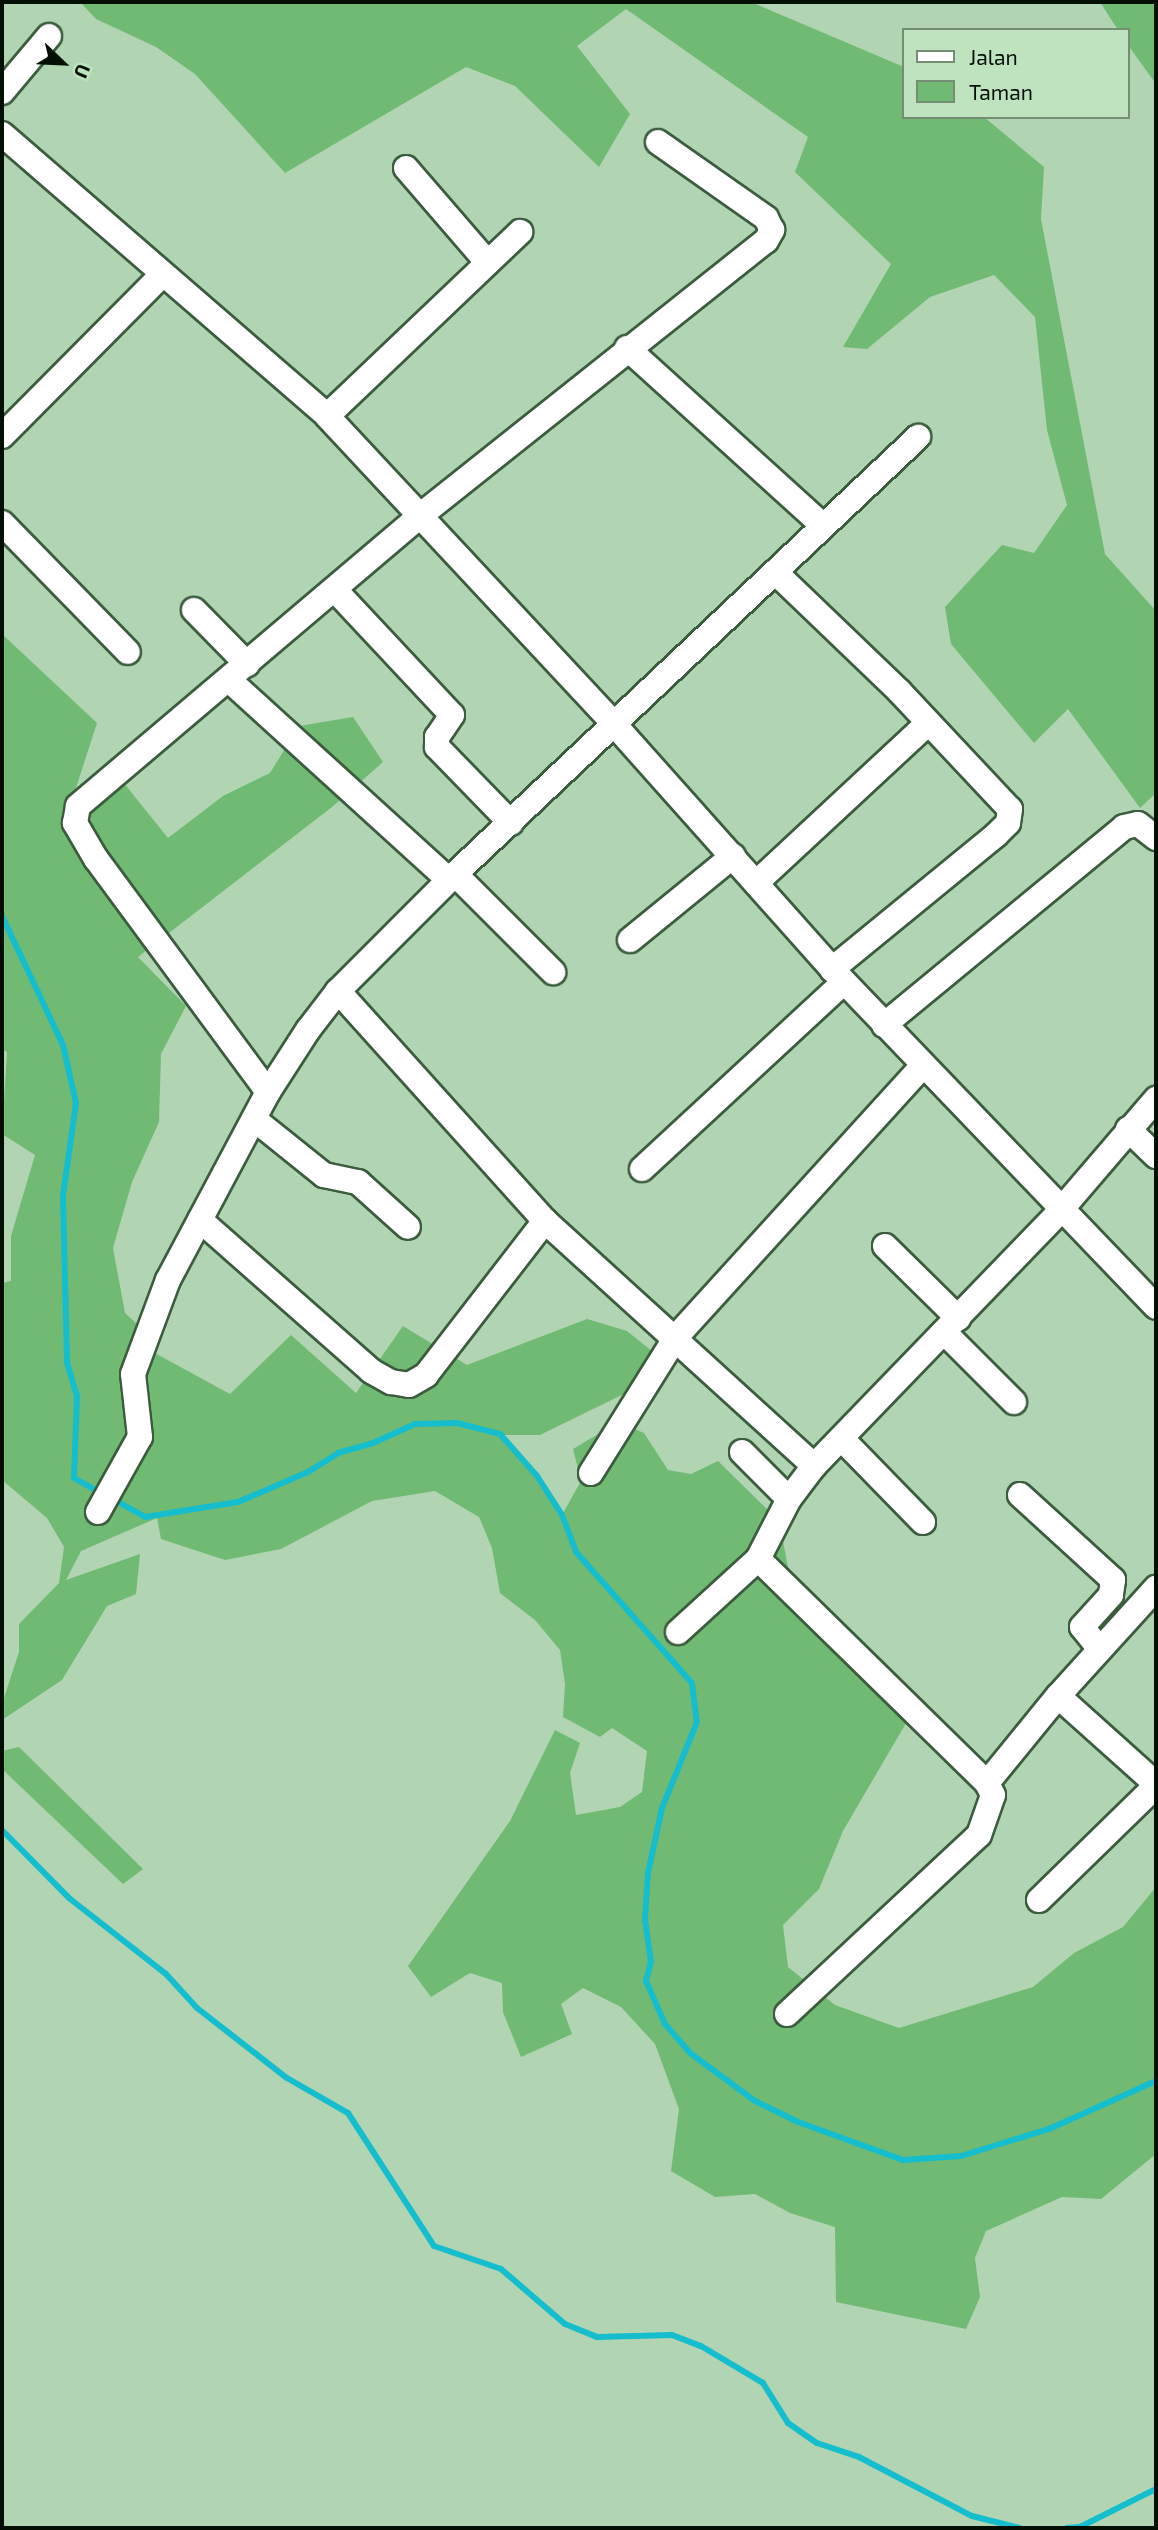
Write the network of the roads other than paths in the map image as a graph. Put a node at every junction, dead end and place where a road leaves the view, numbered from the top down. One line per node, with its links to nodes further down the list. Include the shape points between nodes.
1 (49, 36): 2 (street)
2 (2, 92)
3 (2, 134): 8 (street)
4 (658, 142): 9 (street, via 729,188 766,218 772,230 743,262)
5 (406, 168): 7 (street)
6 (520, 232): 7 (street)
7 (488, 263): 10 (street)
8 (163, 274): 10 (street); 11 (street)
9 (627, 348): 13 (street); 15 (street)
10 (327, 416): 13 (street)
11 (2, 436)
12 (918, 436): 15 (street)
13 (421, 515): 17 (street); 21 (street)
14 (2, 523): 19 (street)
15 (822, 525): 16 (street)
16 (775, 572): 21 (street); 22 (street, via 899,691)
17 (335, 590): 20 (street); 23 (street, via 452,715 438,737 438,747)
18 (194, 610): 20 (street)
19 (128, 652)
20 (238, 672): 26 (street); 34 (street, via 89,793 78,806 75,824 153,940)
21 (613, 723): 23 (street); 25 (street)
22 (926, 724): 27 (street); 30 (street, via 1001,796 1010,809 1008,823)
23 (511, 823): 26 (street)
24 (1156, 838): 32 (street, via 1138,824 1124,827)
25 (733, 856): 27 (street); 28 (street)
26 (452, 877): 29 (street); 31 (street)
27 (756, 883): 30 (street)
28 (631, 940)
29 (553, 972)
30 (838, 975): 32 (street); 39 (street)
31 (338, 991): 34 (street); 42 (street)
32 (884, 1025): 33 (street)
33 (923, 1066): 40 (street); 47 (street)
34 (268, 1091): 36 (street)
35 (1156, 1099): 37 (street)
36 (254, 1119): 41 (street); 43 (street, via 324,1175 358,1182)
37 (1128, 1129): 38 (street); 40 (street)
38 (1156, 1156)
39 (642, 1169)
40 (1060, 1211): 45 (street); 46 (street)
41 (200, 1220): 42 (street, via 371,1371 391,1382 410,1385 426,1376); 55 (street, via 141,1346 134,1374 140,1437)
42 (545, 1221): 47 (street)
43 (408, 1227)
44 (885, 1246): 46 (street)
45 (1156, 1307)
46 (951, 1325): 48 (street); 49 (street)
47 (676, 1337): 51 (street); 52 (street)
48 (1014, 1402)
49 (842, 1438): 51 (street); 56 (street)
50 (742, 1452): 54 (street)
51 (814, 1466): 54 (street)
52 (591, 1473)
53 (1020, 1495): 60 (street, via 1113,1580 1111,1595 1082,1627)
54 (789, 1499): 57 (street)
55 (98, 1512)
56 (923, 1522)
57 (758, 1559): 59 (street); 62 (street)
58 (1156, 1588): 60 (street)
59 (678, 1632)
60 (1100, 1649): 61 (street)
61 (1058, 1696): 62 (street); 63 (street)
62 (987, 1783): 65 (street, via 993,1802 979,1835)
63 (1156, 1785): 64 (street)
64 (1039, 1900)
65 (787, 2014)

